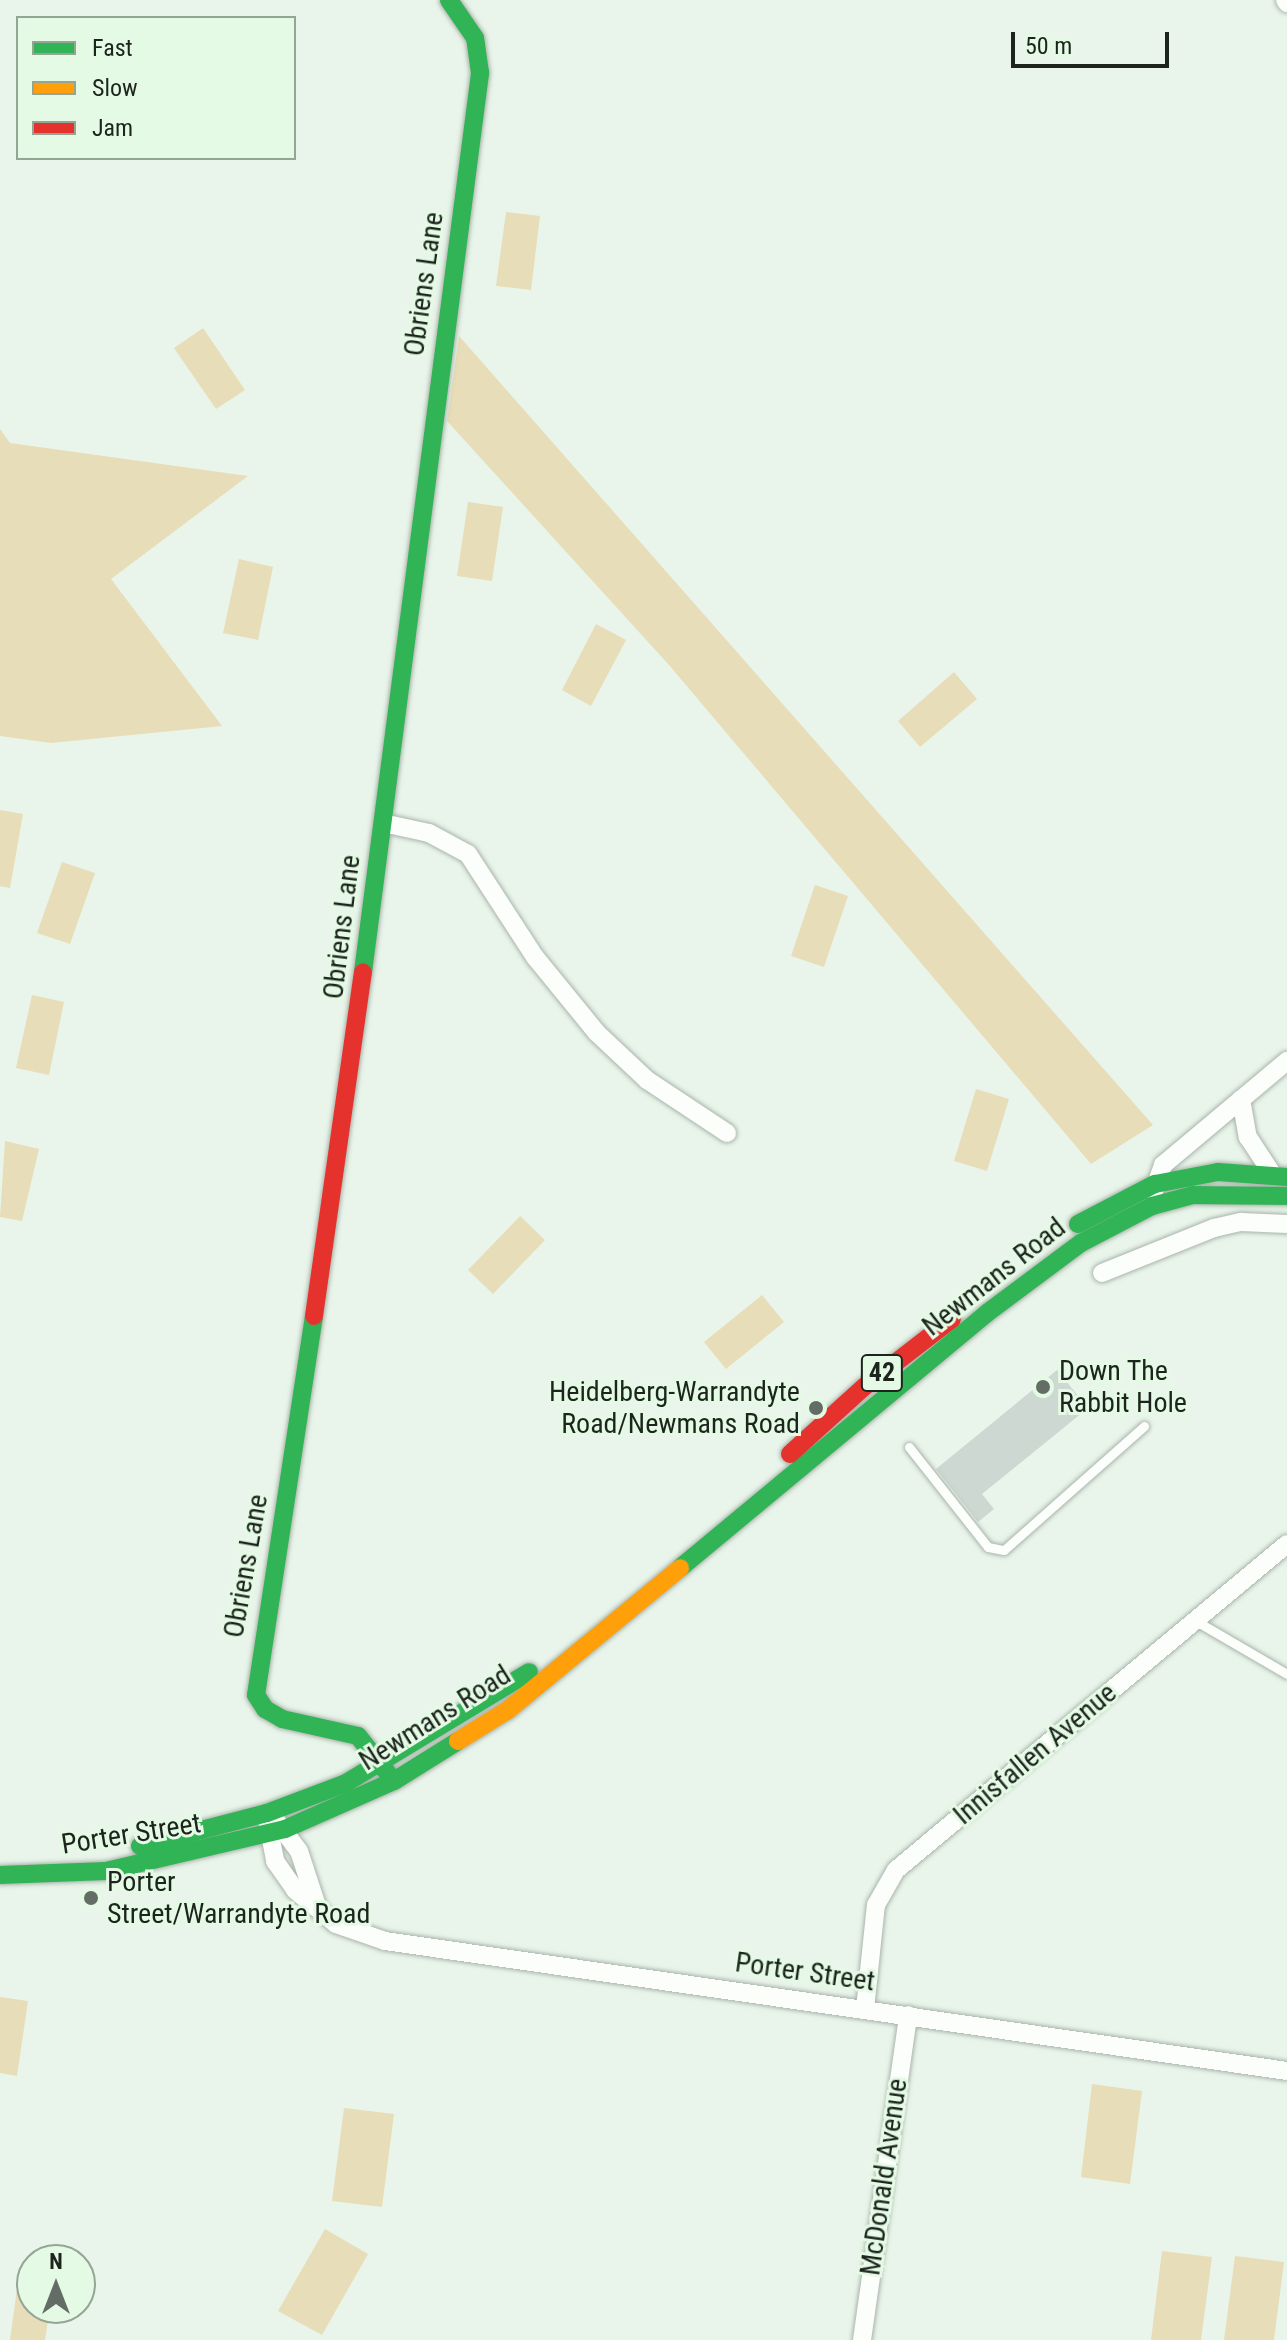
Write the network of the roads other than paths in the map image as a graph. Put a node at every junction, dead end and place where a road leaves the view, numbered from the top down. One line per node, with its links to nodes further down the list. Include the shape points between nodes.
1 (449, 0): 2 (main road, Obriens Lane, via 475,38 480,73)
2 (383, 823): 5 (street, via 429,833 468,854 535,957 597,1033 647,1080); 19 (main road, Obriens Lane, via 337,1173 255,1680 265,1709 282,1719 358,1736)
3 (1287, 1061): 4 (street, Newmans Road)
4 (1241, 1099): 6 (street, via 1248,1137); 7 (street, Newmans Road, via 1163,1165)
5 (727, 1133)
6 (1280, 1176): 7 (main road, 42, via 1218,1172)
7 (1155, 1184): 9 (street, Newmans Road); 15 (main road, Newmans Road / 42, via 1088,1217 864,1387)
8 (1287, 1196): 9 (main road, 42, via 1225,1192)
9 (1152, 1206): 15 (main road, Newmans Road / 42, via 1043,1269 742,1519)
10 (1287, 1224): 11 (street, via 1241,1222 1214,1228)
11 (1102, 1273)
12 (1144, 1426): 13 (lane, via 1004,1550 988,1547)
13 (909, 1447)
14 (1287, 1544): 16 (street, Innisfallen Avenue)
15 (636, 1600): 17 (main road, Newmans Road / 42)
16 (1196, 1621): 18 (lane); 25 (street, Innisfallen Avenue, via 887,1879 876,1905)
17 (605, 1626): 19 (main road, Newmans Road / 42); 20 (main road, Newmans Road / 42, via 508,1710)
18 (1287, 1674)
19 (380, 1765): 20 (main road, Obriens Lane); 21 (main road, Newmans Road / 42)
20 (394, 1781): 22 (main road, Newmans Road / 42)
21 (267, 1813): 22 (street, Porter Street); 23 (main road, Porter Street / 42, via 117,1851)
22 (278, 1832): 24 (main road, Porter Street / 42, via 142,1865); 25 (street, Porter Street, via 282,1872 320,1912 336,1924 385,1941)
23 (0, 1859)
24 (0, 1875)
25 (865, 2009): 26 (street, Porter Street)
26 (908, 2015): 27 (street, Porter Street); 28 (street, McDonald Avenue)
27 (1287, 2071)
28 (862, 2340)

